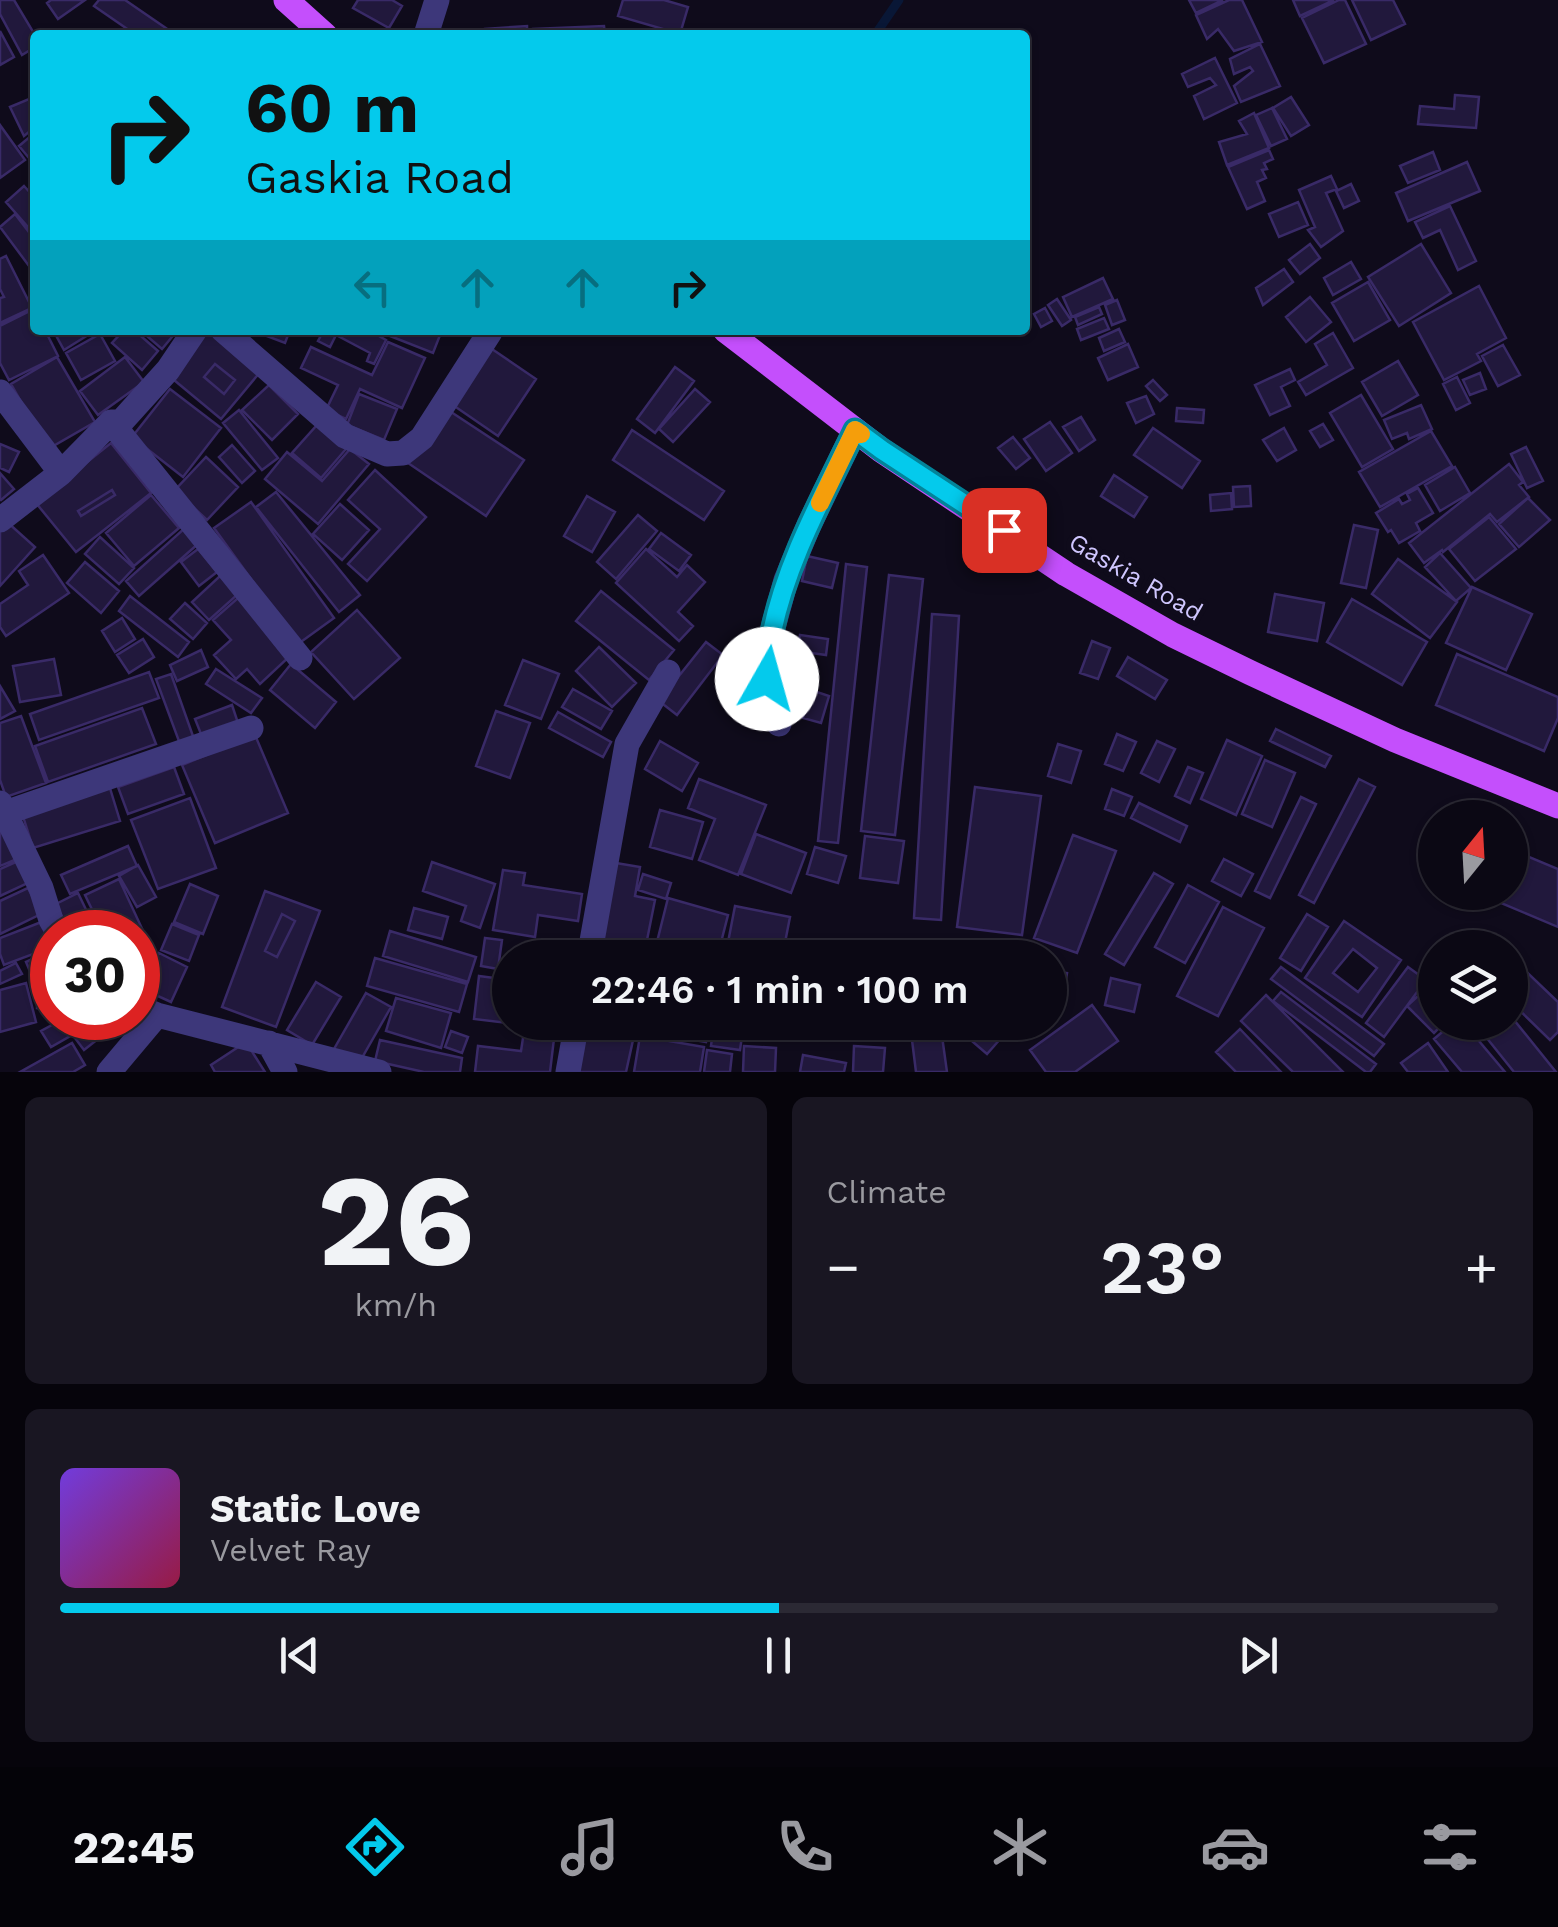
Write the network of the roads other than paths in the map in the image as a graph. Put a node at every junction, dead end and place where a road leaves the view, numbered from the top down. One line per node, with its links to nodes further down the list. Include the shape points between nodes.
1 (286, 0): 3 (main road)
2 (437, 0): 4 (street)
3 (319, 30)
4 (428, 30)
5 (192, 335): 10 (street, via 121,422)
6 (228, 335): 7 (street, via 345,436 386,454 403,454 422,438)
7 (488, 335)
8 (732, 335): 11 (main road, Gaskia Road)
9 (0, 392): 12 (street)
10 (112, 422): 12 (street); 14 (street)
11 (855, 430): 16 (street, via 786,580 767,679); 18 (main road, Gaskia Road, via 1066,574 1173,635 1395,740)
12 (61, 474): 13 (street)
13 (0, 520)
14 (300, 658)
15 (668, 672): 21 (street, via 627,744)
16 (779, 724)
17 (251, 728): 19 (street)
18 (1558, 806)
19 (2, 808): 20 (street)
20 (48, 910)
21 (591, 940)
22 (160, 1014): 25 (street)
23 (129, 1040): 26 (street)
24 (574, 1040): 29 (street)
25 (269, 1043): 27 (street); 28 (street)
26 (109, 1072)
27 (285, 1072)
28 (379, 1072)
29 (568, 1072)

